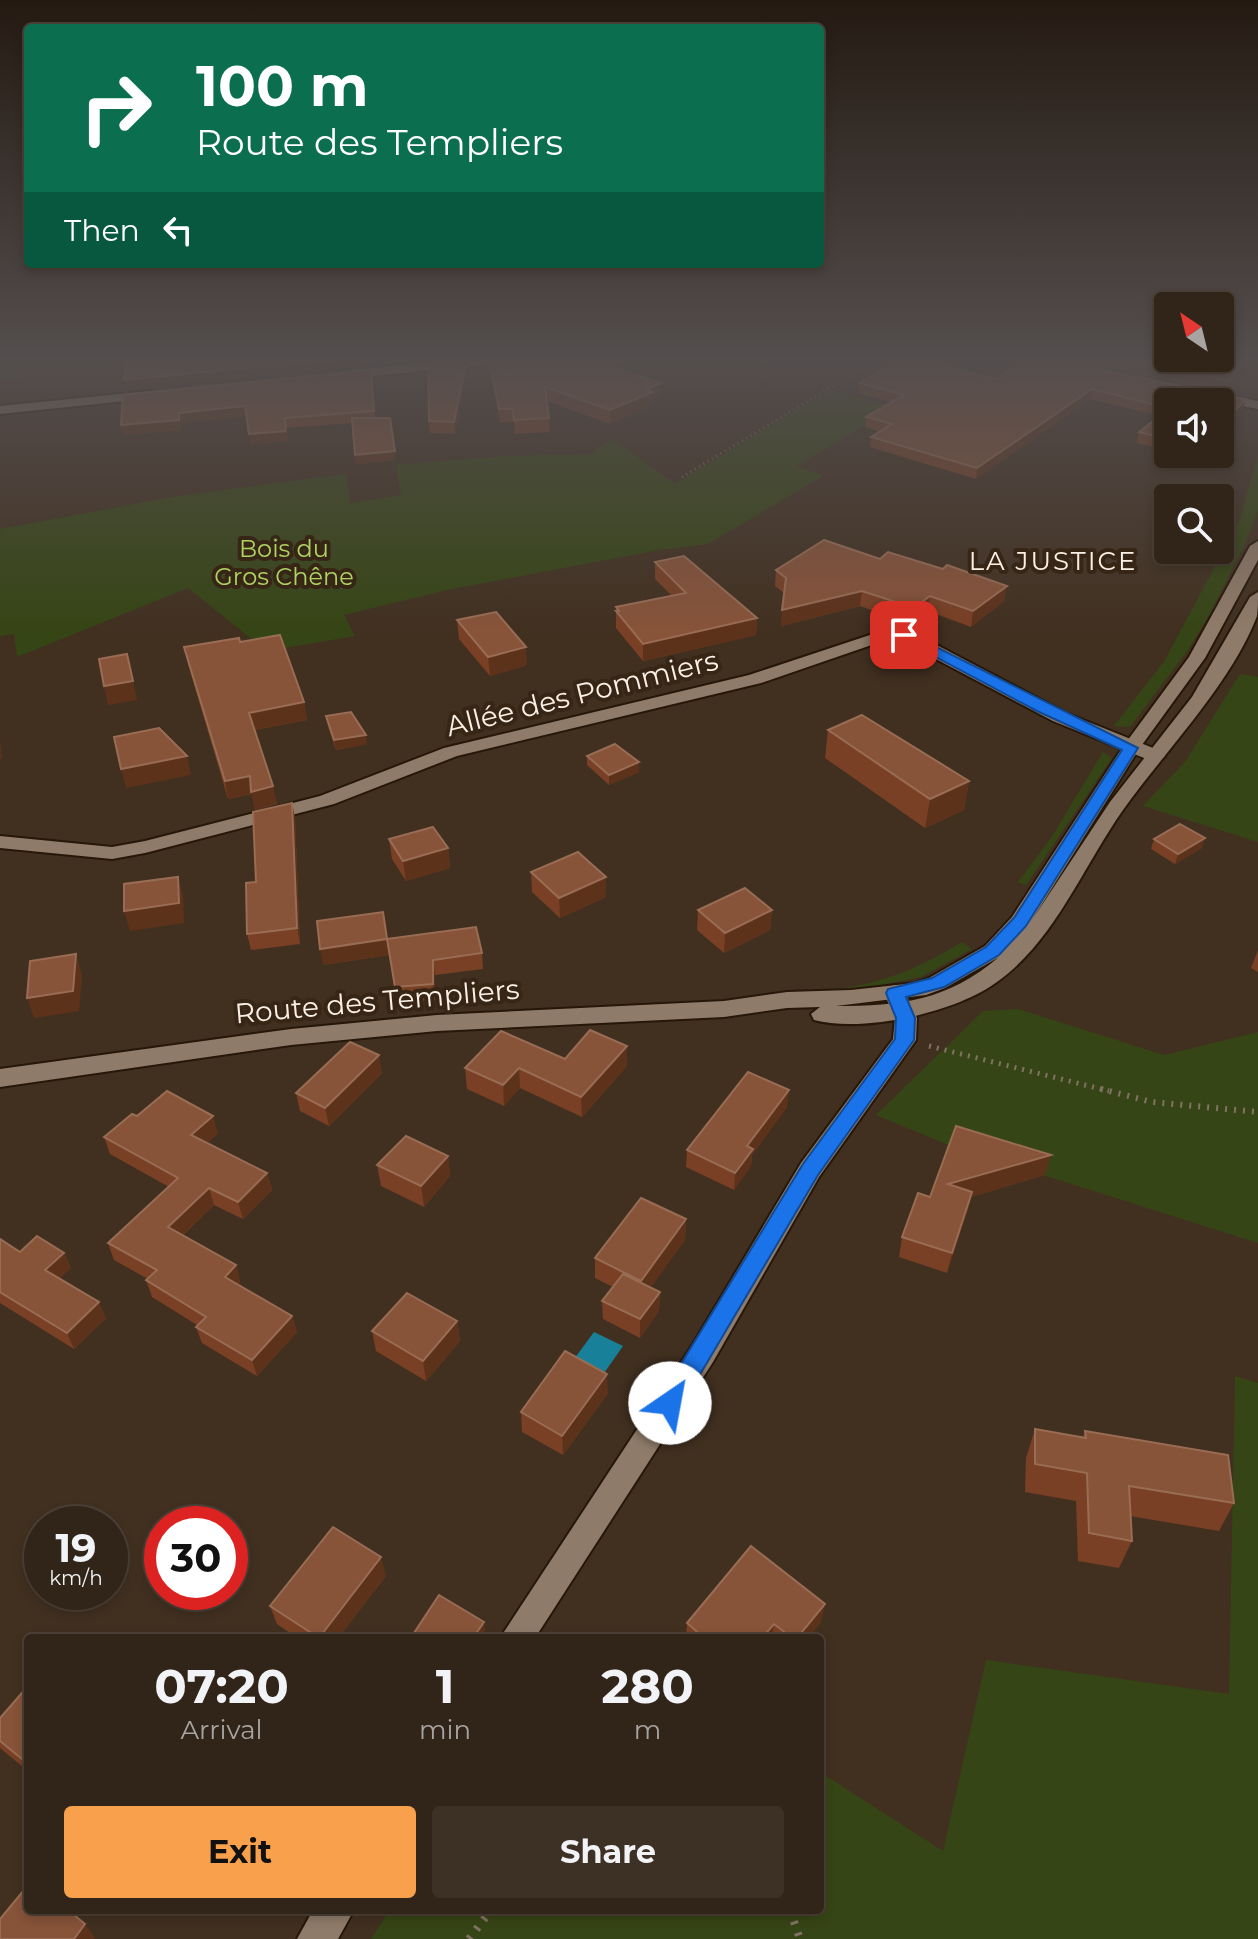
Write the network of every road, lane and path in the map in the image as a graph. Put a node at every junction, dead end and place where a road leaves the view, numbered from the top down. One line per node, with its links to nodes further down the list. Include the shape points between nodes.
1 (728, 449): 2 (path)
2 (682, 477)
3 (1258, 546): 5 (street, Route des Templiers, via 1197,658)
4 (1258, 597): 6 (street, Route des Templiers, via 1228,657)
5 (1131, 748): 6 (street, Allée des Pommiers); 7 (street, Allée des Pommiers, via 904,635 888,634 755,679 451,752 327,800 145,847 112,853); 8 (street, Route des Templiers, via 1020,922 993,951)
6 (1156, 756): 8 (street, Route des Templiers, via 1009,961 943,1003)
7 (0, 842)
8 (899, 1002): 9 (street, via 906,1018); 10 (street, Route des Templiers, via 787,1000 762,1006 422,1024)
9 (904, 1040): 11 (path, via 1152,1102); 12 (street, via 810,1170 703,1353)
10 (0, 1078)
11 (1258, 1112)
12 (519, 1634)
13 (332, 1914): 16 (street)
14 (488, 1914): 17 (path)
15 (791, 1914): 18 (path)
16 (316, 1939)
17 (469, 1939)
18 (800, 1939)

